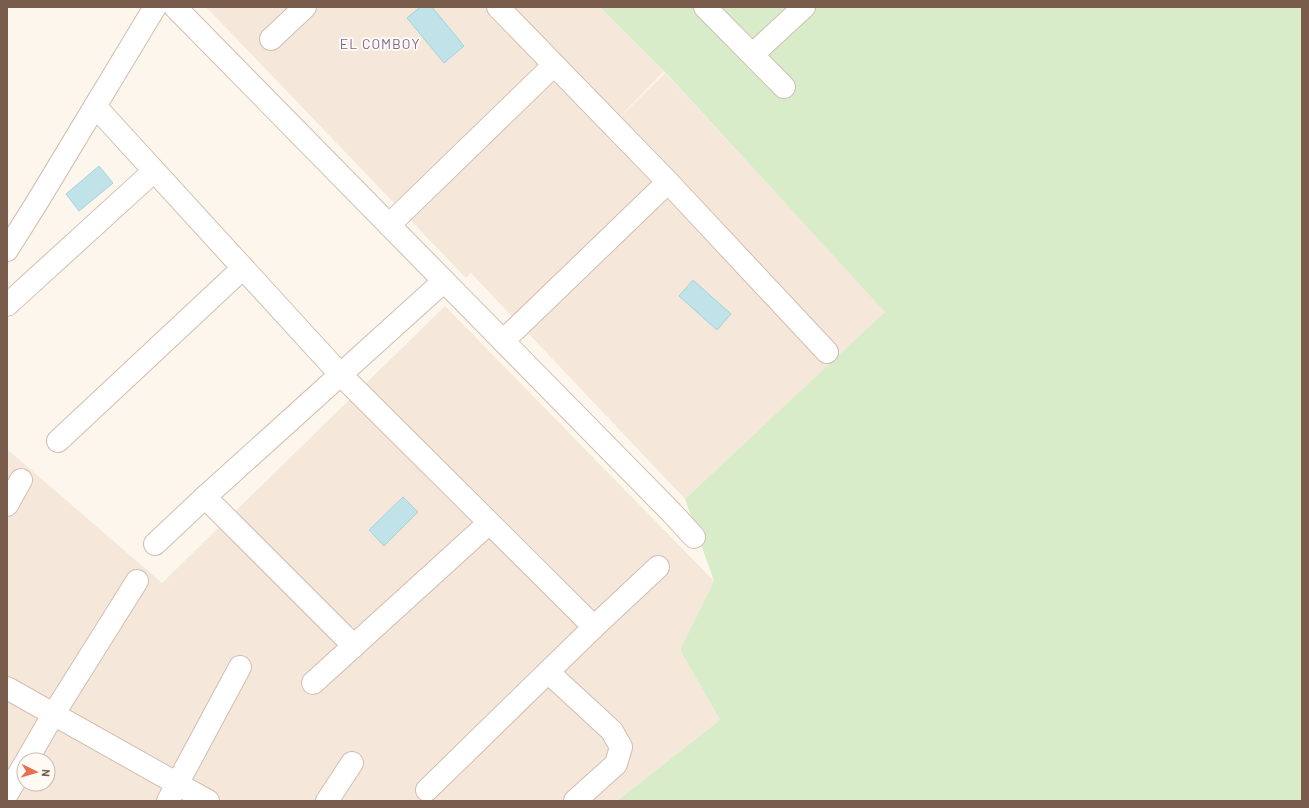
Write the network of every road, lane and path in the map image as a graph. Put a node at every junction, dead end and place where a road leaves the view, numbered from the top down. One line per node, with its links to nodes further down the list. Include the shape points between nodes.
1 (155, 7): 11 (street)
2 (175, 7): 14 (street)
3 (306, 7): 7 (street)
4 (498, 7): 9 (street)
5 (705, 7): 8 (street)
6 (804, 7): 8 (street)
7 (271, 39)
8 (753, 54): 10 (street)
9 (554, 65): 13 (street); 14 (street)
10 (784, 87)
11 (95, 106): 12 (street); 15 (street)
12 (154, 171): 16 (street); 18 (street)
13 (668, 182): 19 (street); 20 (street)
14 (389, 225): 17 (street)
15 (7, 250)
16 (243, 268): 21 (street); 22 (street)
17 (444, 281): 19 (street); 21 (street)
18 (7, 305)
19 (503, 341): 27 (street)
20 (827, 352)
21 (340, 374): 24 (street); 26 (street)
22 (58, 441)
23 (21, 480): 25 (street)
24 (205, 497): 28 (street); 32 (street)
25 (7, 504)
26 (489, 523): 31 (street); 32 (street)
27 (694, 537)
28 (155, 544)
29 (658, 567): 31 (street)
30 (137, 581): 37 (street)
31 (594, 627): 34 (street)
32 (354, 646): 35 (street)
33 (240, 667): 42 (street)
34 (548, 672): 41 (street); 46 (street, via 612,731 621,747 616,764)
35 (313, 683)
36 (7, 688): 37 (street)
37 (53, 715): 38 (street); 42 (street)
38 (32, 752)
39 (352, 763): 45 (street)
40 (16, 779): 43 (street)
41 (427, 790)
42 (173, 793): 44 (street)
43 (7, 794)
44 (208, 801)
45 (327, 801)
46 (575, 801)

